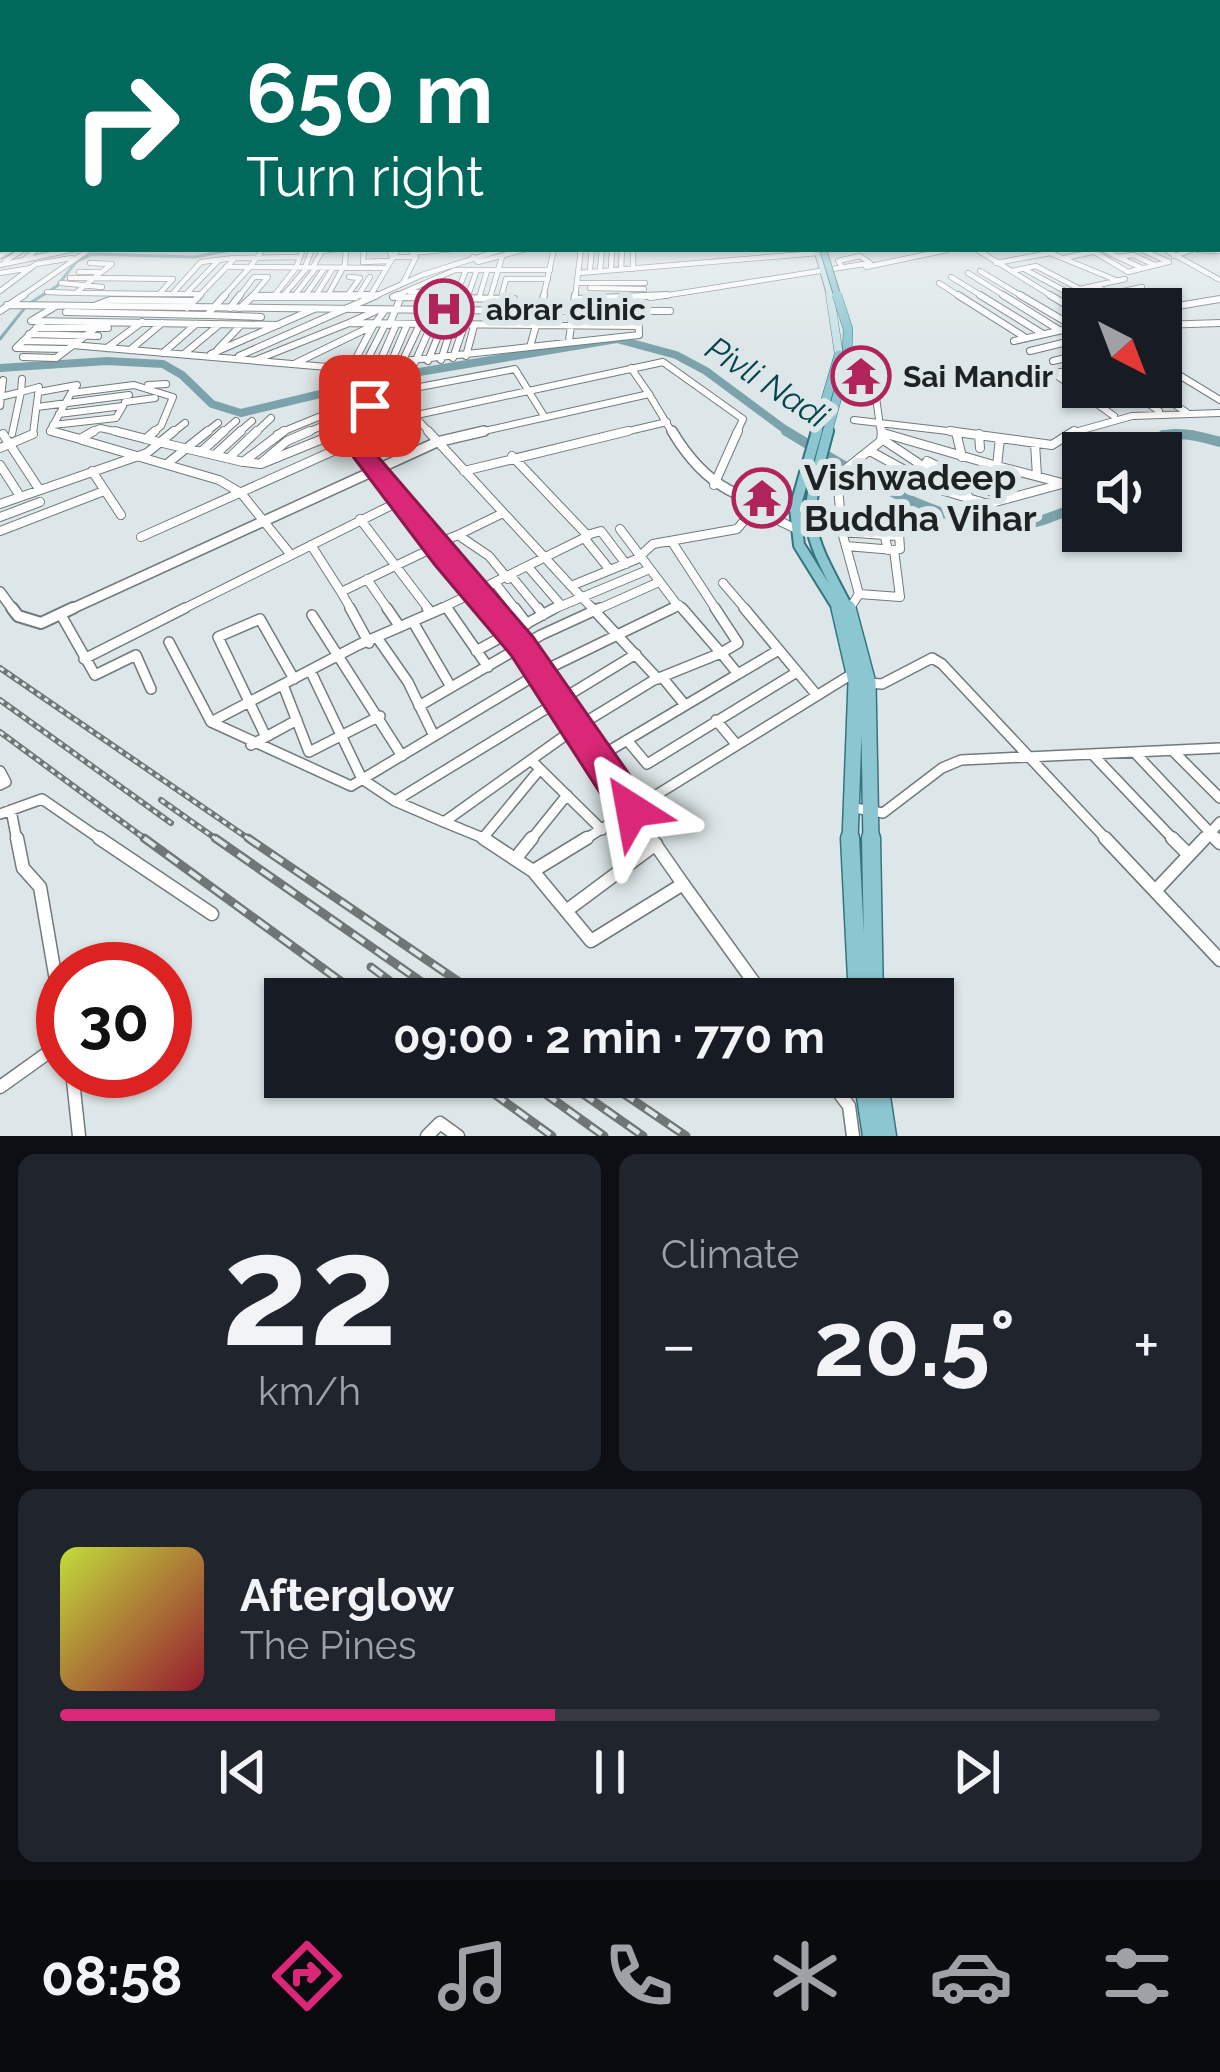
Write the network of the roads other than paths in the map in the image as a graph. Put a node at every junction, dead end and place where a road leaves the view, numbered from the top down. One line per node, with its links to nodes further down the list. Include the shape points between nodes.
1 (34, 252): 57 (street)
2 (49, 252): 57 (street)
3 (84, 252): 53 (street)
4 (261, 252): 71 (street)
5 (274, 252): 50 (street)
6 (302, 252): 44 (street)
7 (312, 252): 83 (street)
8 (321, 252): 83 (street)
9 (341, 252): 75 (street)
10 (363, 252): 68 (street)
11 (426, 252): 41 (street)
12 (520, 252): 37 (street)
13 (526, 252): 92 (street)
14 (553, 252): 84 (street)
15 (581, 252): 109 (street)
16 (592, 252): 76 (street)
17 (602, 252): 77 (street)
18 (612, 252): 78 (street)
19 (622, 252): 85 (street)
20 (633, 252): 86 (street)
21 (792, 252): 121 (street, via 737,256)
22 (821, 252): 79 (main road)
23 (821, 252): 244 (main road, bridge, via 848,329)
24 (903, 252): 46 (street)
25 (926, 252): 39 (street)
26 (935, 252): 39 (street)
27 (979, 252): 63 (street)
28 (1085, 252): 51 (street)
29 (1094, 252): 52 (street)
30 (1109, 252): 47 (street)
31 (1138, 252): 40 (street)
32 (1146, 252): 61 (street)
33 (1168, 252): 43 (street)
34 (1189, 252): 43 (street)
35 (503, 253): 37 (street); 48 (street); 55 (street); 90 (street)
36 (1050, 253): 51 (street); 63 (street)
37 (514, 254): 91 (street)
38 (883, 254): 58 (street)
39 (929, 254): 46 (street)
40 (1132, 255): 47 (street); 67 (street)
41 (392, 256): 45 (street); 68 (street); 102 (street)
42 (866, 256): 64 (street)
43 (1174, 256): 56 (street)
44 (299, 257): 50 (street); 83 (street)
45 (416, 257): 48 (street); 137 (street)
46 (912, 257): 58 (street)
47 (1118, 257): 82 (street)
48 (473, 258): 54 (street); 55 (street); 88 (street); 89 (street); 162 (street)
49 (220, 259): 59 (street); 116 (street, via 201,262); 146 (street)
50 (273, 259): 71 (street); 72 (street)
51 (1061, 259): 65 (street)
52 (1101, 259): 65 (street); 66 (street)
53 (68, 260): 73 (street); 176 (street)
54 (462, 260): 87 (street); 137 (street)
55 (490, 260): 89 (street)
56 (1182, 260): 61 (street); 120 (street)
57 (23, 261): 70 (street)
58 (894, 261): 64 (street)
59 (230, 262): 71 (street); 71 (street); 100 (street)
60 (1045, 262): 69 (street)
61 (1168, 262): 67 (street)
62 (90, 263): 96 (street, via 112,264)
63 (994, 263): 97 (street)
64 (878, 264): 79 (street)
65 (1076, 264): 119 (street)
66 (1113, 265): 81 (street); 94 (street)
67 (1156, 265): 82 (street)
68 (360, 266): 75 (street); 101 (street)
69 (1036, 266): 80 (street); 129 (street)
70 (1, 267): 73 (street)
71 (249, 267): 72 (street); 83 (street); 100 (street); 187 (street)
72 (268, 267): 83 (street)
73 (32, 268): 133 (street)
74 (329, 268): 75 (street); 83 (street); 155 (street); 156 (street)
75 (342, 268): 157 (street)
76 (590, 268): 77 (street); 109 (street)
77 (600, 268): 78 (street)
78 (611, 268): 85 (street)
79 (831, 268): 168 (street); 244 (main road, via 850,329)
80 (1024, 268): 97 (street); 134 (street)
81 (1098, 268)
82 (1142, 268): 94 (street)
83 (305, 269): 151 (street); 152 (street); 153 (street)
84 (550, 269): 92 (street); 118 (street)
85 (622, 269): 86 (street)
86 (633, 269): 121 (street, via 643,269)
87 (455, 270): 88 (street); 126 (street); 138 (street)
88 (466, 270): 161 (street)
89 (488, 270): 90 (street); 163 (street)
90 (498, 270): 91 (street); 164 (street)
91 (509, 270): 92 (street)
92 (521, 270)
93 (980, 271): 122 (street)
94 (1122, 271): 99 (street); 119 (street)
95 (80, 272): 96 (street)
96 (101, 272): 104 (street)
97 (1010, 272): 111 (street)
98 (968, 273): 139 (street)
99 (1110, 274)
100 (216, 276): 147 (street)
101 (349, 277): 107 (street); 158 (street)
102 (381, 277): 108 (street); 154 (street)
103 (70, 278): 104 (street)
104 (94, 278): 105 (street); 136 (street)
105 (112, 278): 106 (street); 125 (street)
106 (125, 278): 112 (street); 141 (street)
107 (360, 278): 108 (street); 159 (street)
108 (370, 278): 160 (street)
109 (578, 278): 121 (street); 121 (street); 167 (street)
110 (951, 278): 148 (street)
111 (1019, 278): 122 (street); 149 (street)
112 (136, 279): 113 (street); 170 (street)
113 (150, 279): 114 (street); 142 (street)
114 (161, 279): 115 (street); 143 (street)
115 (173, 279): 116 (street); 144 (street)
116 (186, 279): 145 (street)
117 (518, 279): 118 (street); 165 (street, via 506,279); 166 (street)
118 (548, 279): 185 (street)
119 (1125, 279): 127 (street)
120 (1220, 280)
121 (645, 281): 168 (street)
122 (1001, 281): 183 (street)
123 (61, 283): 136 (street)
124 (939, 283): 194 (street)
125 (102, 286): 136 (street); 136 (street)
126 (414, 286): 137 (street); 138 (street)
127 (1094, 286): 130 (street); 131 (street)
128 (1142, 287): 132 (street)
129 (1078, 288)
130 (1085, 288)
131 (1099, 288)
132 (1137, 288)
133 (0, 289)
134 (1062, 289)
135 (47, 292): 136 (street)
136 (88, 292): 141 (street); 178 (street)
137 (400, 292): 138 (street); 154 (street); 154 (street); 182 (street)
138 (444, 292): 161 (street)
139 (998, 292): 148 (street); 190 (street)
140 (1062, 292): 149 (street)
141 (107, 294): 170 (street)
142 (132, 294): 143 (street); 170 (street)
143 (146, 294): 144 (street)
144 (159, 294): 145 (street)
145 (172, 294): 146 (street)
146 (186, 294): 147 (street)
147 (199, 294): 172 (street)
148 (978, 295): 191 (street)
149 (1049, 295): 171 (street)
150 (253, 296): 151 (street); 177 (street); 177 (street, via 268,277 254,277)
151 (274, 296): 152 (street)
152 (283, 296): 153 (street)
153 (294, 296): 155 (street)
154 (373, 296): 160 (street); 180 (street)
155 (304, 297): 156 (street)
156 (315, 297): 157 (street)
157 (327, 297): 158 (street)
158 (336, 297): 159 (street)
159 (346, 298): 160 (street)
160 (358, 298)
161 (455, 298): 162 (street)
162 (467, 298): 163 (street)
163 (479, 298): 164 (street)
164 (490, 298): 165 (street)
165 (502, 299): 166 (street)
166 (512, 299): 184 (street)
167 (575, 299): 168 (street); 188 (street)
168 (644, 299): 189 (street)
169 (1220, 299): 173 (street)
170 (121, 302): 172 (street); 178 (street); 193 (street)
171 (1062, 303)
172 (190, 304): 187 (street)
173 (1182, 305)
174 (56, 306): 176 (street); 178 (street); 196 (street, via 31,321)
175 (1062, 306): 183 (street)
176 (6, 307)
177 (235, 308): 179 (street); 187 (street)
178 (70, 309): 193 (street); 197 (street)
179 (314, 309): 180 (street); 208 (street)
180 (343, 310): 181 (street); 246 (street)
181 (381, 310): 182 (street); 203 (street); 209 (street)
182 (395, 310): 184 (street); 210 (street)
183 (1046, 310): 190 (street); 195 (street)
184 (511, 311): 185 (street)
185 (540, 311): 188 (street); 218 (street)
186 (670, 311): 189 (street)
187 (210, 312): 192 (street); 193 (street)
188 (574, 312): 189 (street); 221 (street)
189 (640, 312): 220 (street)
190 (1032, 313): 191 (street); 223 (street)
191 (1012, 316): 194 (street); 225 (street)
192 (261, 317)
193 (114, 318): 198 (street); 207 (street)
194 (997, 320): 201 (street); 227 (street)
195 (1062, 320)
196 (43, 321): 197 (street); 222 (street)
197 (56, 322): 207 (street)
198 (143, 322): 199 (street); 235 (street)
199 (164, 322): 200 (street); 236 (street)
200 (197, 322): 202 (street); 239 (street)
201 (984, 322)
202 (221, 323): 205 (street); 240 (street)
203 (349, 323): 209 (street); 248 (street)
204 (1220, 323): 206 (street)
205 (242, 324): 208 (street); 237 (street)
206 (1182, 324)
207 (106, 325): 224 (street)
208 (278, 325): 237 (street)
209 (374, 325): 210 (street); 252 (street); 254 (street)
210 (390, 325): 211 (street); 255 (street); 256 (street)
211 (406, 326): 212 (street); 256 (street)
212 (419, 326): 213 (street); 253 (street)
213 (431, 326): 214 (street); 250 (street)
214 (442, 326): 215 (street); 251 (street)
215 (452, 326): 216 (street); 249 (street)
216 (464, 326): 217 (street); 247 (street)
217 (474, 326): 218 (street); 242 (street)
218 (536, 326): 219 (street); 234 (street)
219 (548, 326): 221 (street); 231 (street)
220 (638, 326): 221 (street); 229 (street, via 639,335)
221 (571, 327): 229 (street)
222 (32, 331): 224 (street); 226 (street); 232 (street, via 16,348)
223 (1060, 331): 225 (street)
224 (97, 332): 226 (street); 232 (street)
225 (1042, 334): 227 (street)
226 (86, 335): 232 (street)
227 (1025, 338): 230 (street)
228 (1062, 338): 238 (street)
229 (569, 341): 231 (street)
230 (1014, 341)
231 (546, 344): 234 (street)
232 (75, 346): 233 (street); 243 (street, via 56,358)
233 (95, 347): 235 (street); 245 (street)
234 (530, 347): 242 (street)
235 (107, 348): 236 (street)
236 (130, 350): 239 (street)
237 (218, 351): 241 (street)
238 (1030, 351)
239 (164, 353): 240 (street)
240 (183, 355): 241 (street)
241 (205, 356): 246 (street)
242 (466, 356): 247 (street)
243 (23, 357)
244 (844, 357): 295 (street, via 860,355); 346 (main road)
245 (81, 358)
246 (233, 358): 248 (street)
247 (453, 358): 249 (street)
248 (254, 360): 252 (street)
249 (441, 360): 251 (street)
250 (415, 362): 251 (street); 253 (street)
251 (428, 362)
252 (295, 364): 254 (street)
253 (402, 364): 256 (street)
254 (352, 367): 255 (street)
255 (364, 367): 256 (street)
256 (385, 367): 269 (street)
257 (631, 368): 270 (street); 273 (street); 335 (street, via 663,362 740,415)
258 (1062, 373): 259 (street)
259 (1055, 374): 262 (street); 289 (street)
260 (39, 377): 268 (street)
261 (1182, 377): 276 (street)
262 (1018, 378)
263 (22, 379): 271 (street)
264 (3, 380): 275 (street)
265 (134, 385): 266 (street); 272 (street); 277 (street)
266 (146, 385): 267 (street); 307 (street, via 172,397)
267 (166, 385)
268 (39, 389): 271 (street); 272 (street, via 76,385); 279 (street)
269 (392, 391): 270 (street, via 515,369); 286 (street); 288 (street)
270 (530, 391): 286 (street); 287 (street)
271 (21, 392): 275 (street); 301 (street)
272 (71, 392): 278 (street)
273 (650, 394): 287 (street); 294 (street)
274 (155, 398): 277 (street)
275 (1, 400)
276 (1220, 400)
277 (126, 401): 278 (street); 285 (street); 298 (street, via 116,418)
278 (64, 403): 279 (street); 285 (street)
279 (37, 407): 302 (street)
280 (1154, 408): 282 (street)
281 (1180, 408): 284 (street)
282 (1160, 412): 284 (street); 289 (street)
283 (1220, 412): 284 (street)
284 (1187, 413)
285 (58, 414): 298 (street)
286 (412, 416): 308 (street); 310 (street)
287 (544, 416): 310 (street)
288 (343, 417): 299 (street); 322 (street, via 338,410 273,436); 325 (street, via 287,441)
289 (1115, 417): 311 (street, via 1062,434 1057,444)
290 (271, 418): 321 (street)
291 (854, 420): 295 (street)
292 (236, 421): 316 (street)
293 (252, 421): 317 (street)
294 (667, 422): 319 (street); 335 (street)
295 (881, 422): 300 (street); 304 (street)
296 (185, 423): 309 (street)
297 (218, 423): 313 (street)
298 (53, 425): 306 (street, via 50,431)
299 (350, 428): 308 (street); 325 (street)
300 (956, 432): 303 (street); 320 (street)
301 (5, 434): 302 (street); 312 (street)
302 (33, 434): 312 (street)
303 (979, 434): 305 (street); 314 (street)
304 (883, 436): 315 (street); 320 (street); 341 (street)
305 (1000, 438): 311 (street); 327 (street)
306 (80, 439): 307 (street, via 100,428); 318 (street)
307 (146, 439): 309 (street)
308 (357, 441): 328 (street); 332 (street)
309 (159, 442): 313 (street); 318 (street)
310 (437, 442): 328 (street); 330 (street)
311 (1035, 443): 331 (street)
312 (4, 447): 336 (street)
313 (188, 448): 316 (street); 324 (street)
314 (980, 448)
315 (870, 451): 341 (street); 349 (street, via 837,476)
316 (201, 452): 317 (street)
317 (215, 455): 321 (street)
318 (138, 456): 324 (street); 329 (street)
319 (512, 456): 330 (street); 362 (street)
320 (962, 457): 327 (street)
321 (229, 458): 322 (street)
322 (243, 461): 325 (street)
323 (927, 461): 342 (street)
324 (166, 464): 338 (street)
325 (260, 464): 332 (street)
326 (0, 465): 339 (street)
327 (997, 466): 331 (street)
328 (377, 469): 340 (street); 353 (street)
329 (92, 471): 336 (street); 337 (street)
330 (464, 471): 347 (street)
331 (1037, 476): 333 (street)
332 (276, 477): 338 (street)
333 (1062, 483)
334 (1062, 483): 342 (street)
335 (714, 485): 345 (street)
336 (39, 489): 339 (street)
337 (104, 491): 348 (street); 356 (street)
338 (241, 493): 353 (street); 359 (street)
339 (20, 496): 344 (street)
340 (402, 500): 352 (street); 365 (street)
341 (974, 500): 342 (street)
342 (1008, 500)
343 (40, 502): 350 (street)
344 (0, 504)
345 (756, 509): 346 (street); 355 (street); 363 (street, via 736,529)
346 (804, 509): 349 (street); 355 (main road); 391 (main road, via 814,549)
347 (503, 513): 358 (street); 370 (street)
348 (121, 515)
349 (839, 515): 357 (street); 360 (street, via 880,517)
350 (0, 517)
351 (898, 518): 361 (street)
352 (360, 519): 364 (street); 372 (street)
353 (264, 520): 368 (street); 395 (street)
354 (620, 529): 369 (street)
355 (797, 530): 415 (main road)
356 (0, 531)
357 (842, 532): 360 (street); 366 (street)
358 (458, 535): 365 (street); 376 (street)
359 (141, 536)
360 (886, 536): 361 (street); 367 (street)
361 (898, 536): 367 (street, via 900,549)
362 (586, 537): 370 (street); 371 (street, via 602,531); 374 (street)
363 (671, 541): 369 (street); 406 (street, via 738,643)
364 (311, 545): 368 (street); 383 (street)
365 (436, 545): 372 (street); 384 (street)
366 (846, 546): 367 (street); 385 (street)
367 (891, 550): 385 (street, via 900,597)
368 (291, 555): 409 (street)
369 (640, 557): 371 (street); 375 (street)
370 (547, 560): 373 (street); 381 (street)
371 (626, 563): 374 (street)
372 (396, 565): 377 (street); 392 (street)
373 (529, 568): 376 (street); 387 (street)
374 (610, 569): 381 (street)
375 (650, 569): 378 (street); 386 (street)
376 (510, 578): 380 (street); 394 (street)
377 (367, 579): 383 (street); 398 (street)
378 (659, 582): 388 (street); 390 (street)
379 (723, 583): 405 (street)
380 (496, 584): 384 (street); 397 (street)
381 (571, 586): 386 (street)
382 (0, 592): 395 (street, via 28,622)
383 (340, 592): 402 (street)
384 (477, 593): 389 (street); 399 (street)
385 (859, 594): 391 (street)
386 (580, 596): 387 (street); 390 (street)
387 (561, 605): 394 (street)
388 (677, 606): 400 (street); 406 (street)
389 (446, 607): 392 (street); 404 (street)
390 (591, 609): 400 (street); 403 (street)
391 (849, 610): 415 (main road)
392 (431, 614): 396 (street)
393 (312, 615): 408 (street)
394 (543, 615): 397 (street)
395 (61, 616): 409 (street)
396 (412, 622): 398 (street); 419 (street)
397 (526, 624): 399 (street)
398 (400, 627): 402 (street)
399 (511, 632): 403 (street); 404 (street)
400 (617, 634): 407 (street); 412 (street)
401 (170, 641): 429 (street)
402 (374, 641): 408 (street); 425 (street)
403 (522, 646): 410 (street); 412 (street)
404 (476, 651): 410 (street)
405 (778, 651): 413 (street); 414 (street)
406 (722, 653): 414 (street); 416 (street)
407 (636, 654): 416 (street); 422 (street)
408 (337, 656): 411 (street); 426 (street)
409 (84, 658): 420 (street, via 95,675 136,655)
410 (488, 667): 419 (street)
411 (310, 670): 417 (street); 431 (street)
412 (542, 672): 422 (street); 432 (street)
413 (796, 672): 421 (street); 428 (street)
414 (738, 674): 424 (street)
415 (860, 674): 421 (street); 441 (street, via 882,684 932,658); 451 (main road); 454 (main road)
416 (660, 678): 424 (street); 430 (street)
417 (294, 679): 418 (street); 423 (street, via 260,619 218,637)
418 (283, 685): 423 (street); 427 (street)
419 (451, 687): 425 (street)
420 (151, 689)
421 (815, 693): 435 (street)
422 (560, 700): 430 (street); 450 (street)
423 (250, 703): 429 (street); 433 (street)
424 (685, 705): 434 (street)
425 (419, 706): 432 (street)
426 (380, 716): 431 (street); 440 (street)
427 (297, 720): 431 (street, via 309,752); 433 (street)
428 (716, 720): 434 (street, via 647,764); 435 (street)
429 (211, 722): 436 (street)
430 (577, 728): 443 (street); 444 (street)
431 (342, 735): 446 (street)
432 (434, 736): 440 (street)
433 (266, 737): 436 (street)
434 (626, 740): 443 (street)
435 (736, 744): 452 (street)
436 (251, 745): 446 (street, via 351,786)
437 (1220, 748): 438 (street)
438 (1173, 751): 439 (street); 449 (street)
439 (1136, 754): 442 (street); 458 (street)
440 (402, 755): 446 (street)
441 (1031, 756): 442 (street); 454 (street, via 950,764 884,813); 466 (street)
442 (1094, 756): 462 (street)
443 (597, 758): 452 (street)
444 (535, 764): 448 (street); 455 (street); 459 (street)
445 (0, 771): 447 (street)
446 (362, 779): 450 (street)
447 (0, 784)
448 (567, 795): 457 (street); 463 (street)
449 (1220, 798)
450 (395, 801): 455 (street)
451 (848, 807): 454 (street); 472 (main road)
452 (632, 810): 457 (street); 461 (street)
453 (6, 812): 468 (street, via 42,799); 469 (street, via 23,868 40,887)
454 (867, 812): 473 (main road)
455 (444, 822): 459 (street)
456 (1220, 822): 458 (street)
457 (602, 830): 464 (street)
458 (1209, 832): 460 (street); 462 (street)
459 (483, 838): 463 (street)
460 (1220, 843)
461 (656, 844): 465 (street); 467 (street)
462 (1188, 854): 466 (street)
463 (515, 859): 464 (street)
464 (532, 871): 467 (street)
465 (683, 884): 467 (street, via 591,940); 471 (street)
466 (1156, 890): 470 (street)
467 (566, 910)
468 (212, 914)
469 (49, 942)
470 (1220, 960)
471 (751, 978)
472 (857, 978)
473 (873, 978)
474 (36, 1061): 475 (street)
475 (0, 1087)
476 (75, 1098): 480 (street)
477 (843, 1098): 483 (street)
478 (866, 1098): 484 (main road)
479 (881, 1098): 485 (main road)
480 (79, 1136)
481 (427, 1136): 482 (street, via 440,1123)
482 (458, 1136)
483 (853, 1136)
484 (872, 1136)
485 (887, 1136)

